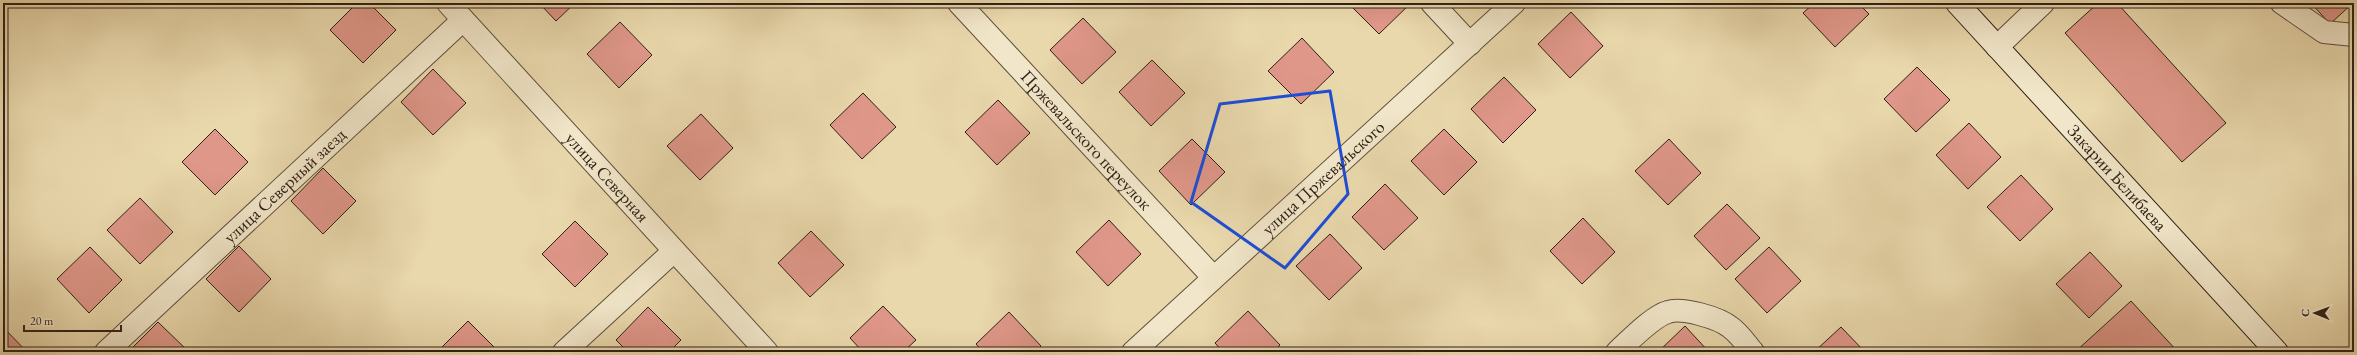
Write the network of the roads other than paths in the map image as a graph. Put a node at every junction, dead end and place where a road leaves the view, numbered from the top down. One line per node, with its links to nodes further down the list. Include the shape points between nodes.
1 (448, 3): 8 (street, улица Северная)
2 (958, 3): 13 (street, Пржевальского переулок)
3 (1432, 3): 10 (street)
4 (1514, 3): 10 (street, улица Пржевальского)
5 (1957, 3): 11 (street, Закарии Белибаева)
6 (2044, 3): 11 (street)
7 (2282, 3): 9 (street, via 2324,32)
8 (463, 20): 12 (street, улица Северная); 14 (street, улица Северный заезд)
9 (2354, 35)
10 (1470, 44): 13 (street, улица Пржевальского)
11 (1997, 47): 20 (street, Закарии Белибаева)
12 (674, 251): 15 (street); 16 (street, улица Северная)
13 (1213, 277): 17 (street, улица Пржевальского)
14 (106, 352)
15 (564, 352)
16 (767, 352)
17 (1133, 352)
18 (1617, 352): 19 (street, via 1644,327 1668,312 1687,311 1730,326)
19 (1753, 352)
20 (2277, 352)

